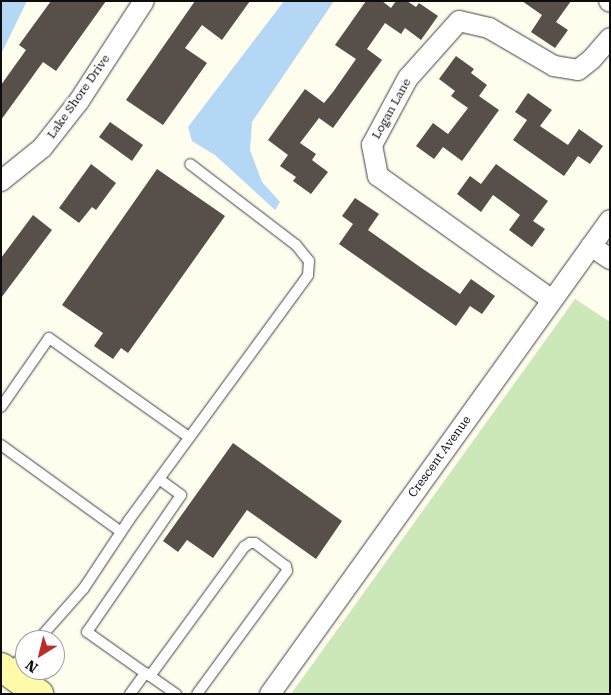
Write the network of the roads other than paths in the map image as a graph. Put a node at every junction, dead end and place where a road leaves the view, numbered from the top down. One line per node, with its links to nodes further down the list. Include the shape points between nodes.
1 (137, 4): 4 (street, Lake Shore Drive, via 79,101 42,148)
2 (610, 38): 8 (street, Logan Lane, via 578,70 554,66 489,28 459,21 408,78 372,145 378,176)
3 (190, 164): 10 (lane, via 296,245 309,261 308,275 294,297)
4 (1, 181)
5 (610, 220): 6 (street, Crescent Avenue)
6 (591, 246): 7 (street); 8 (street, Crescent Avenue)
7 (610, 259)
8 (552, 300): 21 (street, Crescent Avenue)
9 (1, 407): 10 (lane, via 49,338)
10 (189, 437): 12 (lane)
11 (1, 445): 13 (lane)
12 (159, 479): 13 (lane); 16 (lane, via 181,495 87,632)
13 (121, 532): 14 (lane, via 84,588)
14 (47, 630)
15 (11, 664): 17 (main road)
16 (148, 674): 18 (lane); 19 (lane); 20 (lane, via 244,547 255,543 287,570)
17 (39, 694)
18 (130, 694)
19 (176, 694)
20 (197, 694)
21 (270, 694)

